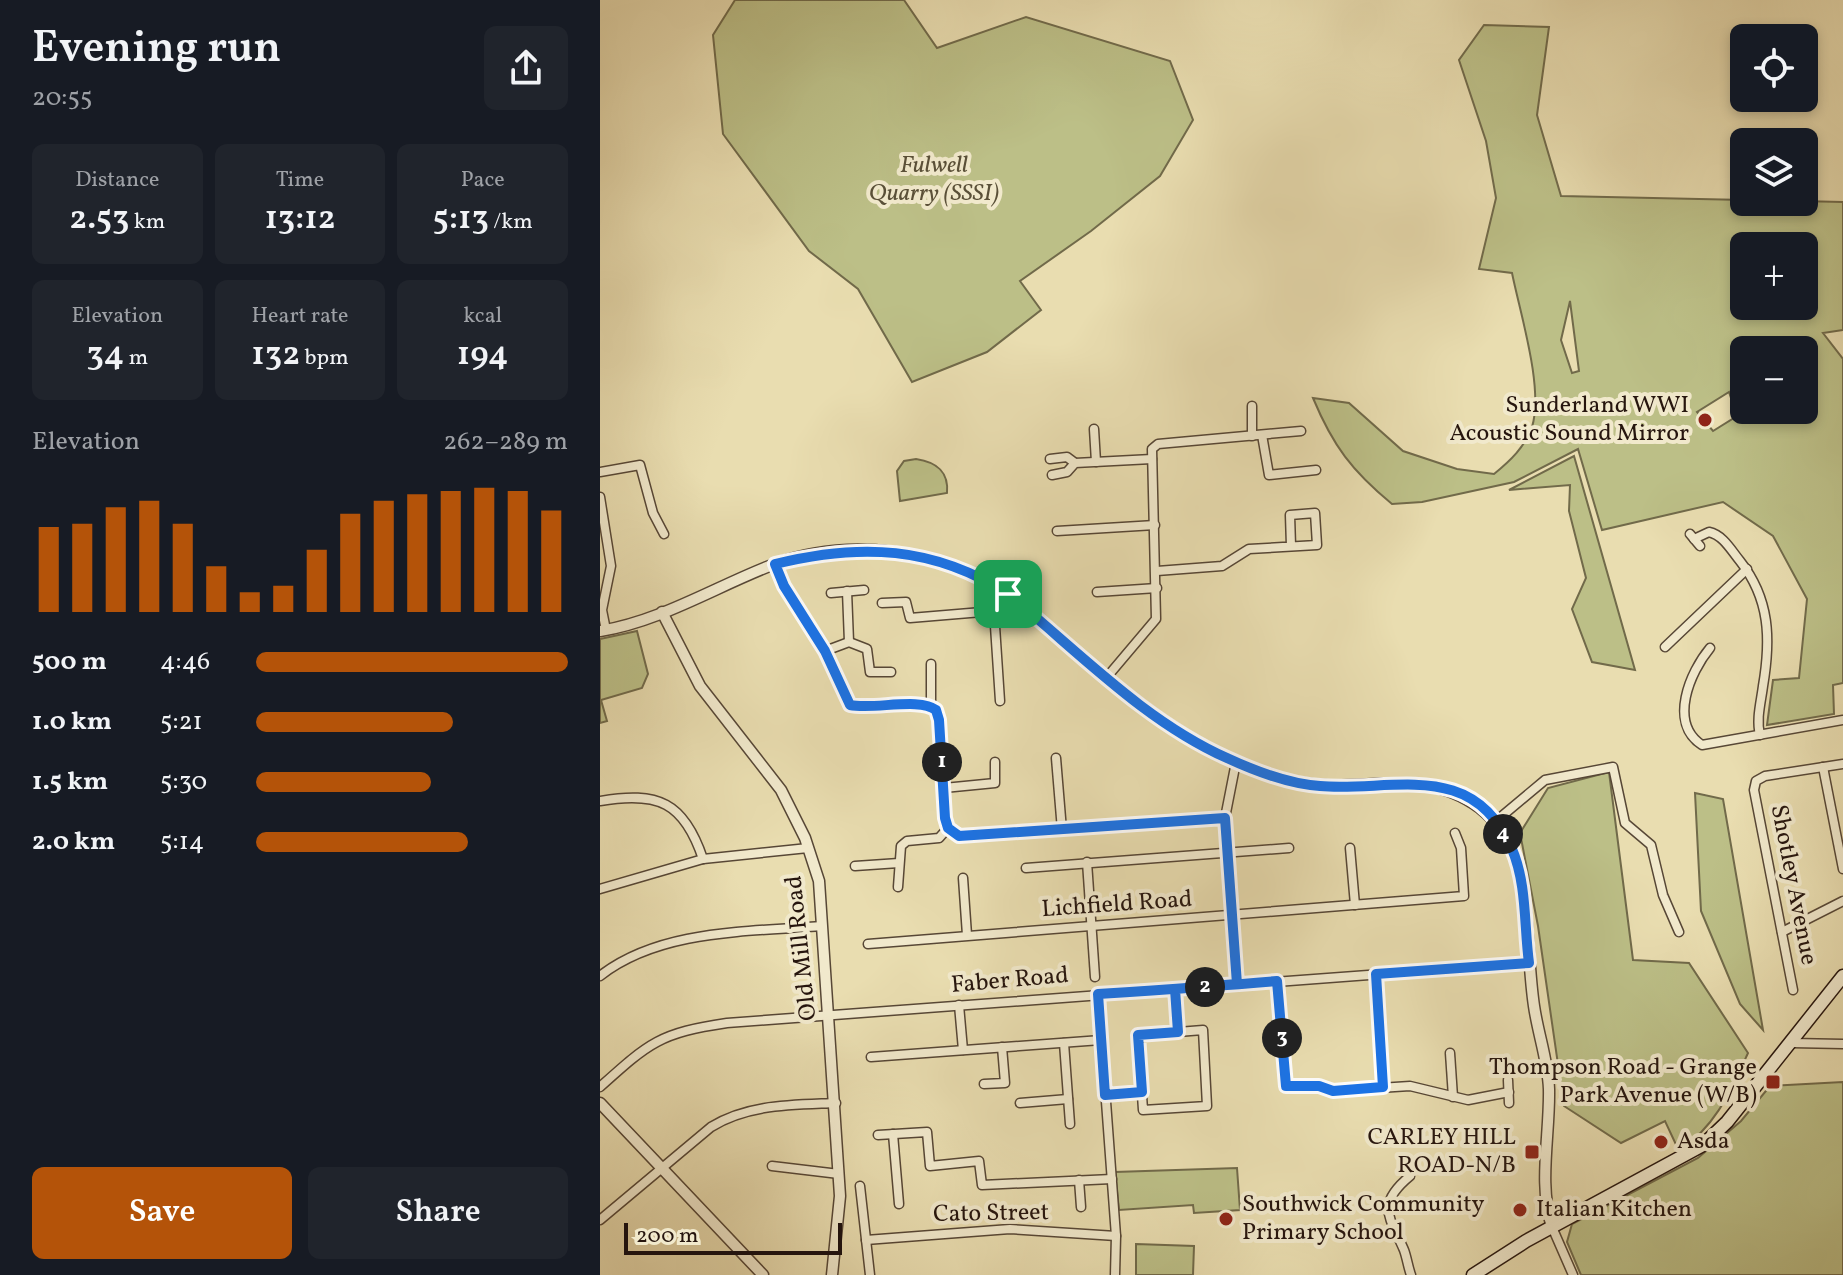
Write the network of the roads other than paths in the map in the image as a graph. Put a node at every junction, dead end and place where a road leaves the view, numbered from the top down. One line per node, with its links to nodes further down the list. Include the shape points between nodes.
1 (1252, 406): 4 (street)
2 (1094, 429): 7 (street)
3 (1301, 431): 4 (street)
4 (1257, 435): 6 (street, via 1158,444); 9 (street, via 1269,475)
5 (1050, 459): 8 (street, via 1067,457)
6 (1152, 459): 7 (street); 13 (street)
7 (1096, 462): 8 (street)
8 (1075, 463): 11 (street, via 1067,472)
9 (1316, 470)
10 (600, 472): 15 (street, via 640,465)
11 (1052, 475)
12 (600, 497): 20 (street)
13 (1155, 525): 14 (street); 22 (street)
14 (1057, 531)
15 (664, 534)
16 (1695, 539): 21 (street, via 1703,532 1715,533)
17 (1291, 546): 17 (street, via 1317,545 1315,513 1290,515); 22 (street, via 1249,549 1209,569)
18 (775, 564): 28 (street, via 859,551 900,553 942,561 981,576); 31 (street); 36 (street)
19 (600, 566): 20 (street)
20 (611, 566): 32 (street)
21 (1747, 569): 34 (street); 43 (street, via 1767,614)
22 (1157, 571): 23 (street)
23 (1157, 588): 26 (street); 39 (street, via 1156,619)
24 (864, 590): 25 (street)
25 (847, 591): 27 (street); 33 (street)
26 (1097, 592)
27 (831, 593)
28 (1008, 594): 30 (street); 39 (street)
29 (882, 603): 30 (street, via 906,602 910,618)
30 (994, 611): 40 (street)
31 (662, 612): 32 (street); 56 (street, Old Mill Road, via 700,686 781,790)
32 (603, 631)
33 (849, 642): 36 (street); 38 (street, via 867,649 870,672)
34 (1665, 647)
35 (1710, 648): 43 (street, via 1690,677 1687,726 1707,746)
36 (825, 651): 41 (street, via 850,705)
37 (931, 664): 41 (street)
38 (891, 672)
39 (1107, 677): 46 (street, via 1165,724)
40 (1000, 701)
41 (931, 706): 49 (street, via 939,720)
42 (1843, 720): 43 (street)
43 (1760, 735)
44 (1056, 758): 54 (street)
45 (995, 762): 49 (street, via 995,783)
46 (1236, 762): 51 (street); 52 (street, via 1319,786 1420,782 1446,788)
47 (1843, 764): 48 (street, Shotley Avenue)
48 (1823, 767): 65 (street); 75 (street, Shotley Avenue, via 1756,781)
49 (944, 788): 53 (street)
50 (600, 801): 60 (street, via 637,796 667,803 690,825)
51 (1225, 818): 54 (street); 59 (street)
52 (1496, 821): 74 (street, via 1545,780 1613,767 1625,823 1651,845); 78 (street, via 1517,865)
53 (948, 828): 54 (street, via 959,836); 62 (street, via 939,838 907,841)
54 (1062, 830)
55 (1455, 833): 70 (street, Lichfield Road, via 1464,896)
56 (808, 848): 60 (street); 72 (street, Old Mill Road, via 819,881)
57 (1289, 848): 59 (street)
58 (1350, 848): 70 (street)
59 (1227, 852): 61 (street); 71 (street)
60 (703, 859): 68 (street)
61 (1087, 862): 64 (street); 73 (street)
62 (899, 863): 63 (street); 67 (street)
63 (855, 866)
64 (1026, 868)
65 (1843, 869)
66 (963, 878): 76 (street)
67 (898, 887)
68 (600, 889)
69 (1843, 901): 75 (street)
70 (1355, 905): 71 (street, Lichfield Road)
71 (1232, 916): 73 (street, Lichfield Road); 84 (street)
72 (822, 926): 80 (street, via 712,935 655,947); 89 (street, Old Mill Road)
73 (1091, 928): 76 (street, Lichfield Road); 82 (street)
74 (1679, 932)
75 (1782, 932): 86 (street, Shotley Avenue)
76 (967, 935): 77 (street, Lichfield Road)
77 (868, 944)
78 (1529, 963): 79 (street, Faber Road); 125 (street, via 1547,1064 1545,1195)
79 (1376, 974): 83 (street, Faber Road); 102 (street)
80 (600, 976)
81 (1843, 976): 93 (main road)
82 (1095, 977)
83 (1277, 981): 84 (street, Faber Road); 102 (street, via 1286,1086 1333,1091)
84 (1237, 984): 85 (street, Faber Road)
85 (1175, 989): 87 (street, Faber Road); 90 (street)
86 (1793, 990)
87 (1098, 994): 88 (street, Faber Road); 91 (street)
88 (959, 1005): 89 (street, Faber Road); 96 (street)
89 (829, 1016): 101 (street, Faber Road, via 683,1030 652,1041); 109 (street, Old Mill Road)
90 (1178, 1032): 103 (street, via 1138,1035); 103 (street, via 1203,1030 1207,1106 1143,1110)
91 (1101, 1040): 92 (street); 105 (street)
92 (1064, 1043): 95 (street); 107 (street)
93 (1792, 1043): 94 (street); 125 (main road, via 1703,1145)
94 (1843, 1044)
95 (1002, 1047): 96 (street); 100 (street, via 1005,1083)
96 (963, 1050): 98 (street)
97 (1450, 1053): 106 (street)
98 (871, 1057)
99 (1508, 1080): 104 (street)
100 (984, 1084)
101 (600, 1087)
102 (1383, 1087): 106 (street, via 1421,1087)
103 (1142, 1092): 105 (street)
104 (1509, 1092): 106 (street, via 1481,1099); 111 (street)
105 (1105, 1095): 119 (street)
106 (1453, 1097)
107 (1068, 1099): 110 (street); 112 (street)
108 (600, 1103): 116 (street)
109 (836, 1103): 116 (street, via 763,1107 730,1115); 117 (street, Old Mill Road)
110 (1020, 1103)
111 (1509, 1103)
112 (1070, 1124)
113 (893, 1134): 114 (street); 120 (street, via 927,1132 930,1166 979,1161 982,1185); 122 (street)
114 (878, 1135)
115 (772, 1166): 117 (street)
116 (661, 1167): 124 (street); 128 (street)
117 (839, 1174): 129 (street, Old Mill Road)
118 (1410, 1176): 132 (street, via 1395,1190 1387,1211)
119 (1112, 1179): 120 (street); 126 (street)
120 (1079, 1180): 123 (street)
121 (860, 1186): 127 (street)
122 (899, 1204)
123 (1081, 1207)
124 (600, 1220)
125 (1552, 1227): 133 (main road); 134 (street)
126 (1116, 1236): 127 (street, Cato Street, via 1010,1229); 131 (street)
127 (866, 1240): 130 (street)
128 (763, 1275)
129 (832, 1275)
130 (870, 1275)
131 (1115, 1275)
132 (1411, 1275)
133 (1473, 1275)
134 (1573, 1275)

